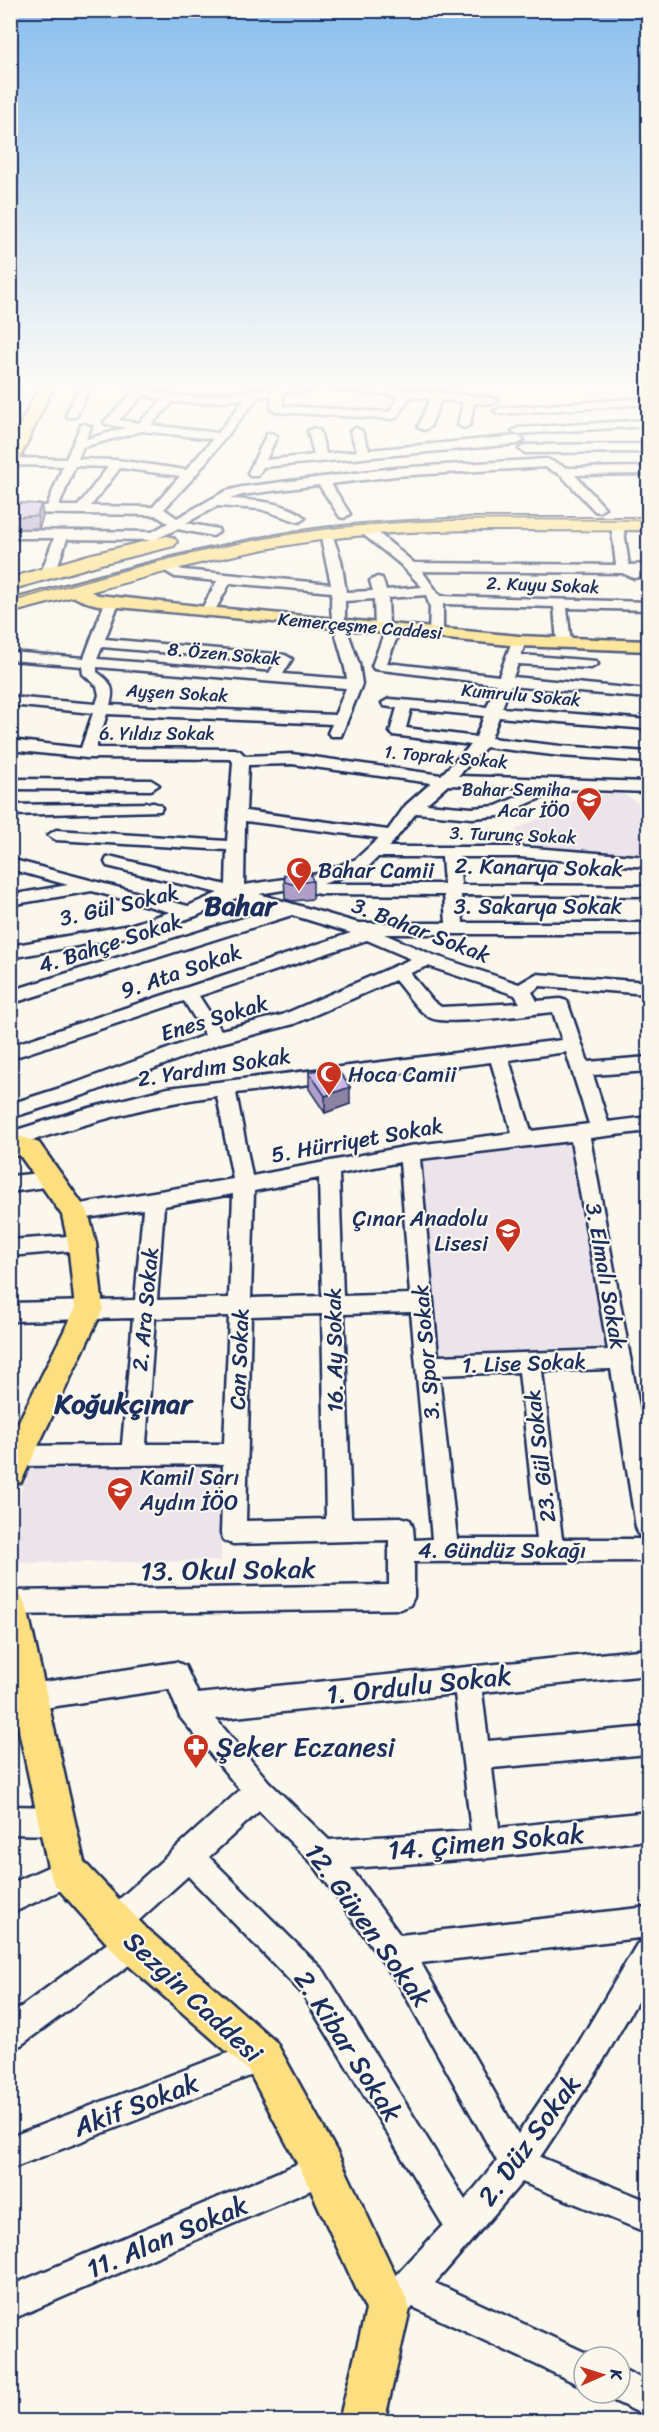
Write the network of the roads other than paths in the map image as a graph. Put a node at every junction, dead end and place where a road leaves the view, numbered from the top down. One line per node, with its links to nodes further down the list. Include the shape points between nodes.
1 (55, 500): 11 (street)
2 (89, 500): 12 (street)
3 (166, 500): 13 (street)
4 (219, 500): 7 (street)
5 (335, 500): 14 (street)
6 (592, 500): 8 (street)
7 (213, 503): 15 (street, via 273,509); 16 (street)
8 (599, 508): 9 (highway); 14 (highway)
9 (648, 508)
10 (10, 509): 11 (street)
11 (51, 510): 12 (street)
12 (82, 510): 13 (street)
13 (156, 511): 16 (street, via 166,513)
14 (344, 514): 15 (highway)
15 (299, 518): 17 (highway)
16 (175, 523): 22 (street); 25 (street, via 154,536)
17 (260, 523)
18 (617, 524): 19 (highway); 21 (highway); 28 (street)
19 (648, 524)
20 (232, 528): 22 (highway)
21 (365, 530): 24 (highway); 27 (street)
22 (213, 532): 30 (highway)
23 (10, 534): 25 (street)
24 (326, 534): 26 (highway); 37 (street)
25 (62, 535): 30 (street)
26 (162, 565): 34 (street, 2. Kuyu Sokak, via 180,574); 35 (highway)
27 (411, 567): 28 (street); 38 (street)
28 (623, 568): 29 (street); 32 (street)
29 (648, 568)
30 (48, 573): 33 (highway)
31 (377, 580): 36 (street)
32 (648, 580)
33 (10, 584)
34 (222, 584): 37 (street, 2. Kuyu Sokak); 43 (street)
35 (75, 589): 39 (main road, Kemerçeşme Caddesi, via 90,598); 42 (highway)
36 (381, 594): 37 (street, 2. Kuyu Sokak); 38 (street, 2. Kuyu Sokak); 45 (street)
37 (338, 596): 44 (street)
38 (433, 596): 40 (street, 2. Kuyu Sokak); 46 (street)
39 (112, 602): 43 (main road, Kemerçeşme Caddesi); 48 (street)
40 (560, 604): 41 (street, 2. Kuyu Sokak); 49 (street)
41 (648, 606)
42 (10, 607)
43 (207, 612): 44 (main road, Kemerçeşme Caddesi)
44 (338, 624): 45 (main road, Kemerçeşme Caddesi); 58 (street)
45 (387, 628): 46 (main road, Kemerçeşme Caddesi); 57 (street, via 379,666)
46 (436, 633): 47 (main road, Kemerçeşme Caddesi)
47 (519, 641): 49 (main road, Kemerçeşme Caddesi); 53 (street)
48 (95, 642): 54 (street); 56 (street, via 285,658)
49 (564, 643): 50 (main road, Kemerçeşme Caddesi)
50 (590, 644): 51 (main road, Kemerçeşme Caddesi); 55 (street)
51 (648, 646)
52 (10, 656): 54 (street, 8. Özen Sokak)
53 (512, 659): 55 (street); 57 (street)
54 (89, 662): 56 (street, 8. Özen Sokak); 64 (street, via 90,674 104,684 106,695)
55 (591, 664): 59 (street)
56 (273, 678): 58 (street, 8. Özen Sokak)
57 (505, 679): 59 (street); 65 (street)
58 (356, 684): 64 (street, Ayşen Sokak, via 339,727)
59 (592, 690): 60 (street)
60 (648, 694)
61 (10, 701): 64 (street, Ayşen Sokak)
62 (389, 703): 63 (street, Kumrulu Sokak)
63 (405, 704): 65 (street, Kumrulu Sokak); 67 (street, via 398,732)
64 (101, 709): 69 (street)
65 (494, 711): 66 (street, Kumrulu Sokak); 67 (street)
66 (648, 725)
67 (482, 742): 71 (street); 73 (street)
68 (10, 745): 69 (street, 6. Yıldız Sokak)
69 (87, 753): 70 (street, 6. Yıldız Sokak)
70 (148, 753): 72 (street, 6. Yıldız Sokak, via 235,754); 75 (street)
71 (648, 757)
72 (241, 761): 73 (street, 1. Toprak Sokak, via 292,759); 80 (street, 6. Yıldız Sokak)
73 (443, 780): 76 (street, 1. Toprak Sokak); 78 (street)
74 (10, 784): 75 (street)
75 (151, 785): 81 (street)
76 (557, 785): 77 (street, 1. Toprak Sokak); 78 (street, via 499,811)
77 (648, 787)
78 (412, 808): 83 (street)
79 (10, 810): 81 (street)
80 (237, 816): 83 (street); 85 (street, 6. Yıldız Sokak)
81 (156, 824): 84 (street); 85 (street)
82 (56, 835): 84 (street)
83 (392, 835): 86 (street)
84 (127, 839): 88 (street)
85 (235, 846): 95 (street, 6. Yıldız Sokak)
86 (376, 852): 87 (street, 3. Turunç Sokak); 91 (street)
87 (450, 852): 89 (street, 3. Turunç Sokak, via 520,852); 93 (street)
88 (113, 862): 92 (street); 95 (street, 3. Bahar Sokak)
89 (648, 862)
90 (10, 864): 92 (street)
91 (320, 884): 93 (street, 2. Kanarya Sokak); 95 (street); 99 (street)
92 (94, 885): 96 (street); 98 (street)
93 (452, 888): 94 (street, 2. Kanarya Sokak); 100 (street)
94 (648, 891)
95 (235, 892): 97 (street, 3. Bahar Sokak); 98 (street, 3. Gül Sokak)
96 (10, 900)
97 (292, 909): 99 (street, 3. Bahar Sokak); 108 (street, 4. Bahçe Sokak)
98 (190, 912): 103 (street, 3. Gül Sokak, via 132,930)
99 (317, 916): 102 (street, 3. Bahar Sokak)
100 (455, 928): 101 (street, 3. Sakarya Sokak); 102 (street, 3. Sakarya Sokak)
101 (648, 929)
102 (360, 931): 104 (street, 3. Bahar Sokak); 107 (street, 9. Ata Sokak)
103 (10, 952)
104 (427, 959): 105 (street, Enes Sokak); 109 (street, 3. Bahar Sokak)
105 (399, 972): 109 (street, via 437,1013 474,1013); 110 (street, Enes Sokak, via 287,1020)
106 (648, 988): 109 (street, via 536,980)
107 (188, 993): 110 (street); 112 (street, 9. Ata Sokak)
108 (10, 998)
109 (526, 999): 111 (street, 3. Elmalı Sokak, via 560,1005)
110 (216, 1038): 117 (street, Enes Sokak)
111 (573, 1045): 113 (street, 2. Yardım Sokak); 115 (street, 3. Elmalı Sokak)
112 (10, 1053)
113 (498, 1055): 116 (street, 2. Yardım Sokak); 120 (street)
114 (648, 1064): 115 (street)
115 (581, 1069): 119 (street, 3. Elmalı Sokak)
116 (225, 1087): 121 (street, 2. Yardım Sokak, via 168,1095 78,1118); 126 (street, Can Sokak)
117 (10, 1111)
118 (646, 1130): 119 (street, 5. Hürriyet Sokak)
119 (590, 1131): 120 (street, 5. Hürriyet Sokak); 137 (street, 3. Elmalı Sokak)
120 (525, 1139): 122 (street, 5. Hürriyet Sokak)
121 (10, 1141): 124 (main road, via 30,1150)
122 (410, 1153): 123 (street, 5. Hürriyet Sokak); 131 (street, 3. Spor Sokak)
123 (329, 1169): 126 (street, 5. Hürriyet Sokak); 132 (street, 16. Ay Sokak)
124 (52, 1180): 125 (street); 128 (main road)
125 (10, 1184)
126 (244, 1185): 127 (street, 5. Hürriyet Sokak); 133 (street, Can Sokak)
127 (154, 1199): 128 (street, 5. Hürriyet Sokak); 134 (street, 2. Ara Sokak)
128 (75, 1212): 129 (main road)
129 (82, 1243): 130 (street); 135 (main road)
130 (10, 1248)
131 (422, 1303): 132 (street); 139 (street, 3. Spor Sokak)
132 (333, 1305): 133 (street); 144 (street, 16. Ay Sokak)
133 (241, 1307): 134 (street); 140 (street, Can Sokak)
134 (144, 1308): 135 (street); 141 (street, 2. Ara Sokak)
135 (89, 1309): 136 (street); 142 (main road)
136 (10, 1312)
137 (621, 1359): 138 (street, 1. Lise Sokak); 143 (street, 3. Elmalı Sokak)
138 (529, 1362): 139 (street, 1. Lise Sokak); 147 (street, 23. Gül Sokak)
139 (427, 1366): 146 (street, 3. Spor Sokak)
140 (236, 1454): 141 (street); 145 (street, Can Sokak)
141 (133, 1455): 142 (street)
142 (14, 1464)
143 (648, 1527)
144 (339, 1531): 145 (street, 4. Gündüz Sokağı); 149 (street, 4. Gündüz Sokağı, via 401,1528)
145 (233, 1533)
146 (446, 1550): 147 (street, 4. Gündüz Sokağı); 149 (street, 4. Gündüz Sokağı)
147 (551, 1550): 148 (street, 4. Gündüz Sokağı)
148 (648, 1550)
149 (402, 1551): 150 (street, 13. Okul Sokak, via 401,1597)
150 (10, 1606): 153 (main road, Sezgin Caddesi)
151 (648, 1662): 152 (street, 1. Ordulu Sokak)
152 (467, 1680): 154 (street, 1. Ordulu Sokak); 156 (street)
153 (21, 1697): 154 (street, 12. Güven Sokak, via 176,1675); 159 (main road, Sezgin Caddesi)
154 (190, 1708): 157 (street, 12. Güven Sokak)
155 (648, 1740): 156 (street)
156 (476, 1756): 161 (street)
157 (259, 1792): 162 (street); 163 (street, 12. Güven Sokak)
158 (10, 1820): 159 (street)
159 (55, 1821): 164 (main road, Sezgin Caddesi)
160 (648, 1826): 161 (street, 14. Çimen Sokak)
161 (488, 1844): 163 (street, 14. Çimen Sokak)
162 (187, 1855): 167 (street); 176 (street, 2. Kibar Sokak, via 313,1982)
163 (324, 1855): 168 (street, 12. Güven Sokak)
164 (68, 1872): 165 (street); 167 (main road, Sezgin Caddesi)
165 (10, 1900)
166 (648, 1922): 168 (street)
167 (124, 1933): 170 (street); 171 (main road, Sezgin Caddesi)
168 (394, 1951): 173 (street, 12. Güven Sokak)
169 (648, 1955): 173 (street, 2. Düz Sokak, via 596,2048)
170 (10, 2034)
171 (262, 2056): 172 (street, Akif Sokak); 174 (main road, Sezgin Caddesi)
172 (10, 2153)
173 (516, 2163): 175 (street); 176 (street, 2. Düz Sokak)
174 (323, 2169): 177 (main road, Sezgin Caddesi); 178 (street, 11. Alan Sokak)
175 (648, 2217)
176 (463, 2227): 177 (street, 2. Düz Sokak)
177 (398, 2298): 179 (street); 182 (main road)
178 (10, 2303)
179 (572, 2365)
180 (632, 2392): 181 (street)
181 (648, 2400)
182 (361, 2420)

